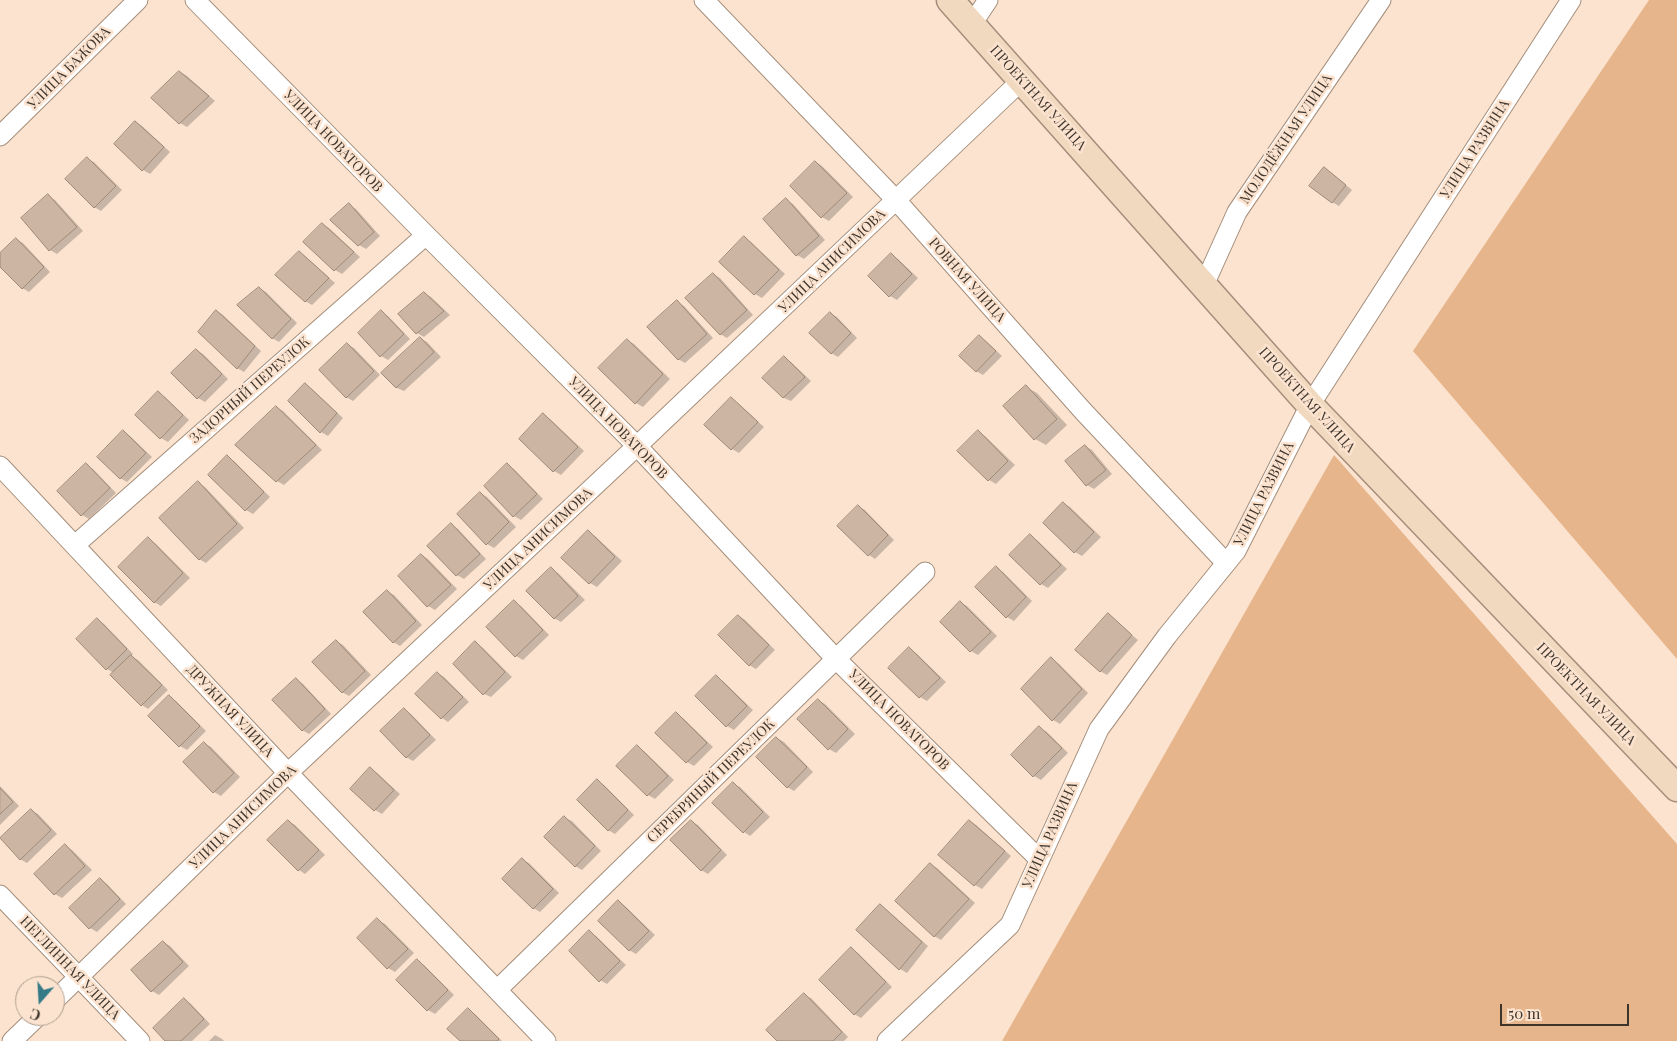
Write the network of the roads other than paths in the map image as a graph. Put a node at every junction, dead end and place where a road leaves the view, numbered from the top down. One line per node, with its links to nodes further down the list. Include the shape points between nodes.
1 (138, 0): 10 (street, УЛИЦА БАЖОВА)
2 (195, 0): 12 (street, УЛИЦА НОВАТОРОВ)
3 (704, 0): 11 (street, РОВНАЯ УЛИЦА)
4 (950, 0): 8 (street, ПРОЕКТНАЯ УЛИЦА)
5 (988, 0): 8 (street)
6 (1381, 0): 13 (street, МОЛОДЁЖНАЯ УЛИЦА, via 1237,212)
7 (1571, 0): 14 (street, УЛИЦА РАЗВИНА)
8 (972, 24): 9 (street, ПРОЕКТНАЯ УЛИЦА)
9 (1022, 80): 11 (street, УЛИЦА АНИСИМОВА); 13 (street, ПРОЕКТНАЯ УЛИЦА)
10 (0, 136)
11 (896, 200): 15 (street, УЛИЦА АНИСИМОВА); 18 (street, РОВНАЯ УЛИЦА, via 1083,411)
12 (426, 235): 15 (street, УЛИЦА НОВАТОРОВ); 17 (street, ЗАДОРНЫЙ ПЕРЕУЛОК)
13 (1204, 285): 14 (street, ПРОЕКТНАЯ УЛИЦА)
14 (1310, 405): 18 (street, УЛИЦА РАЗВИНА, via 1236,550); 22 (street, ПРОЕКТНАЯ УЛИЦА)
15 (637, 446): 20 (street, УЛИЦА НОВАТОРОВ); 21 (street, УЛИЦА АНИСИМОВА)
16 (0, 466): 17 (street, ДРУЖНАЯ УЛИЦА)
17 (75, 544): 21 (street, ДРУЖНАЯ УЛИЦА)
18 (1226, 563): 23 (street, УЛИЦА РАЗВИНА, via 1167,636 1099,729)
19 (925, 572): 20 (street, СЕРЕБРЯНЫЙ ПЕРЕУЛОК)
20 (836, 659): 23 (street, УЛИЦА НОВАТОРОВ); 27 (street, СЕРЕБРЯНЫЙ ПЕРЕУЛОК)
21 (288, 773): 25 (street, УЛИЦА АНИСИМОВА); 27 (street, ДРУЖНАЯ УЛИЦА)
22 (1677, 788)
23 (1039, 859): 32 (street, УЛИЦА РАЗВИНА, via 1010,925)
24 (0, 895): 25 (street, НЕГЛИННАЯ УЛИЦА)
25 (80, 976): 26 (street, УЛИЦА АНИСИМОВА); 30 (street, НЕГЛИННАЯ УЛИЦА)
26 (65, 990)
27 (497, 990): 31 (street, ДРУЖНАЯ УЛИЦА)
28 (28, 1026): 29 (street)
29 (12, 1041)
30 (140, 1041)
31 (546, 1041)
32 (887, 1041)

